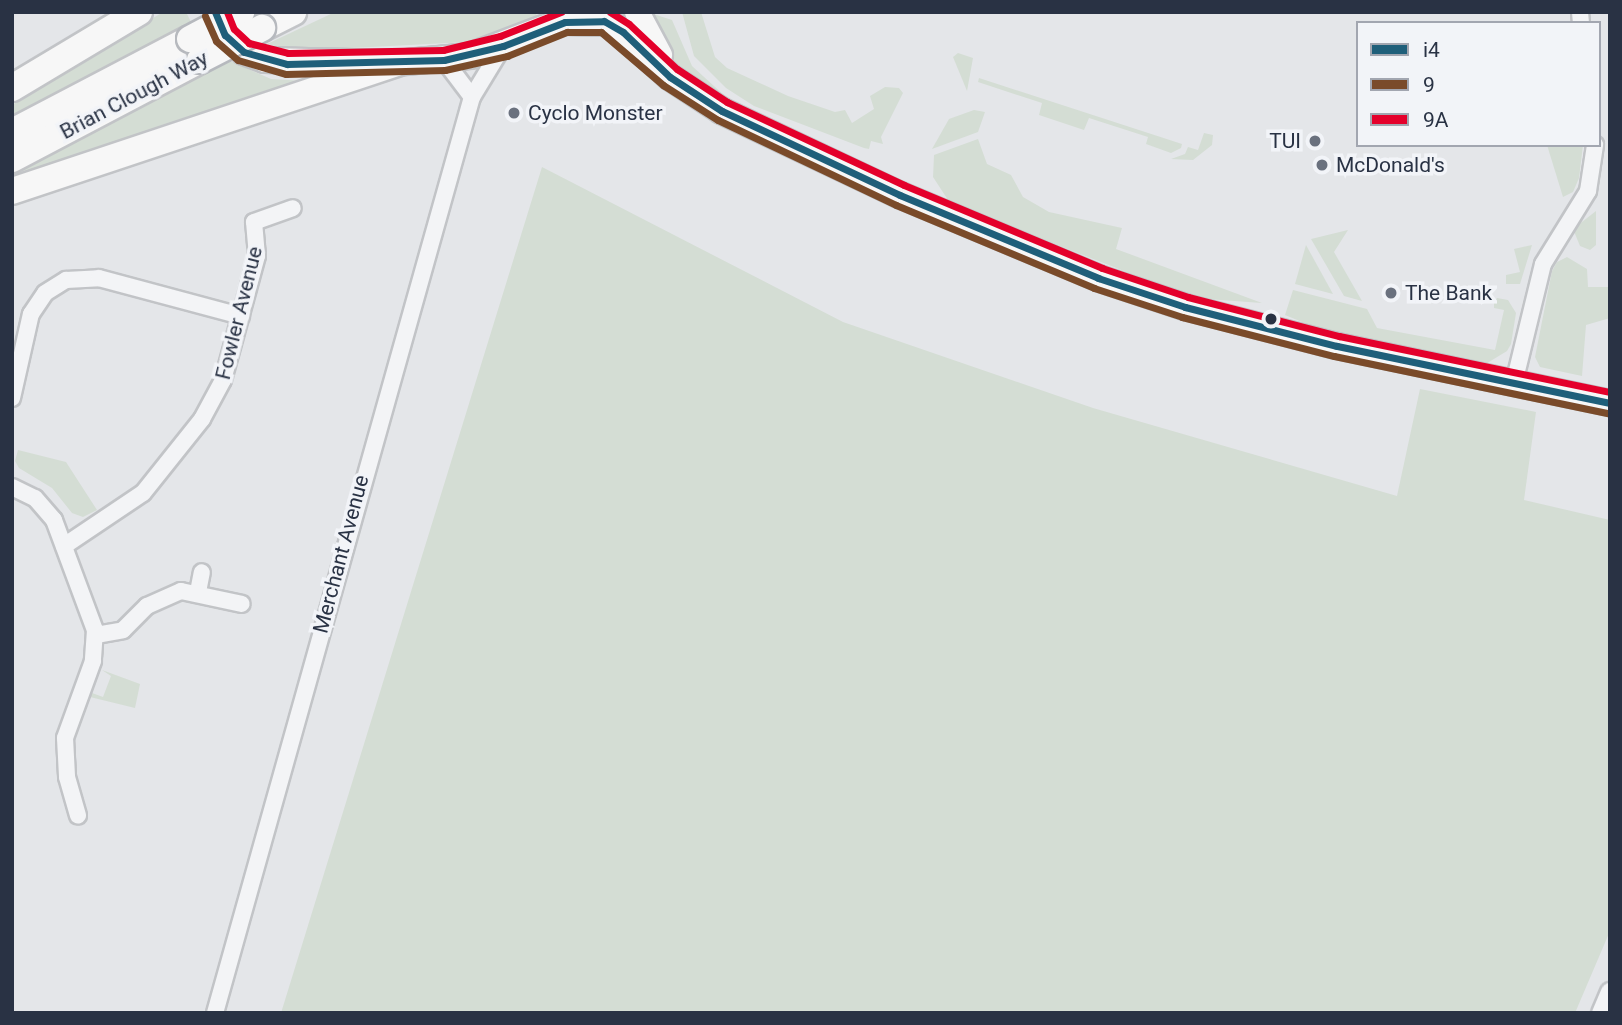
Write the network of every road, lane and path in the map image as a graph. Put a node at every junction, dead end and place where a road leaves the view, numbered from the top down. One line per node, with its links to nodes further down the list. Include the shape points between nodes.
1 (139, 12): 11 (highway)
2 (215, 12): 10 (main road, via 225,35 244,52 265,60)
3 (293, 12): 6 (highway, Brian Clough Way)
4 (637, 12): 12 (main road, via 652,43)
5 (574, 17): 7 (main road); 12 (main road, via 610,23)
6 (251, 20): 8 (highway, Brian Clough Way, bridge)
7 (503, 46): 9 (main road); 13 (street, Merchant Avenue)
8 (195, 50): 14 (highway, Brian Clough Way); 16 (highway, Brian Clough Way)
9 (444, 60): 10 (main road); 13 (street)
10 (396, 63): 17 (highway)
11 (12, 88)
12 (687, 90): 20 (main road, via 900,195 1098,278 1261,327)
13 (472, 97): 31 (street, Merchant Avenue)
14 (12, 132)
15 (1595, 147): 20 (street, via 1588,191 1543,264)
16 (12, 159)
17 (12, 191)
18 (293, 208): 19 (street, Fowler Avenue, via 254,222 258,249)
19 (241, 316): 21 (street, via 99,278 66,280 46,293 32,314); 24 (street, Fowler Avenue, via 214,400 161,474 113,516)
20 (1514, 383): 22 (main road)
21 (12, 398)
22 (1610, 403)
23 (12, 487): 24 (street, via 47,510)
24 (64, 546): 28 (street)
25 (202, 572): 26 (street)
26 (198, 592): 27 (street); 28 (street, via 181,591 151,603 123,630)
27 (242, 604)
28 (96, 635): 29 (street, via 93,662 58,726)
29 (78, 815)
30 (1610, 992): 32 (street)
31 (215, 1013)
32 (1601, 1013)

